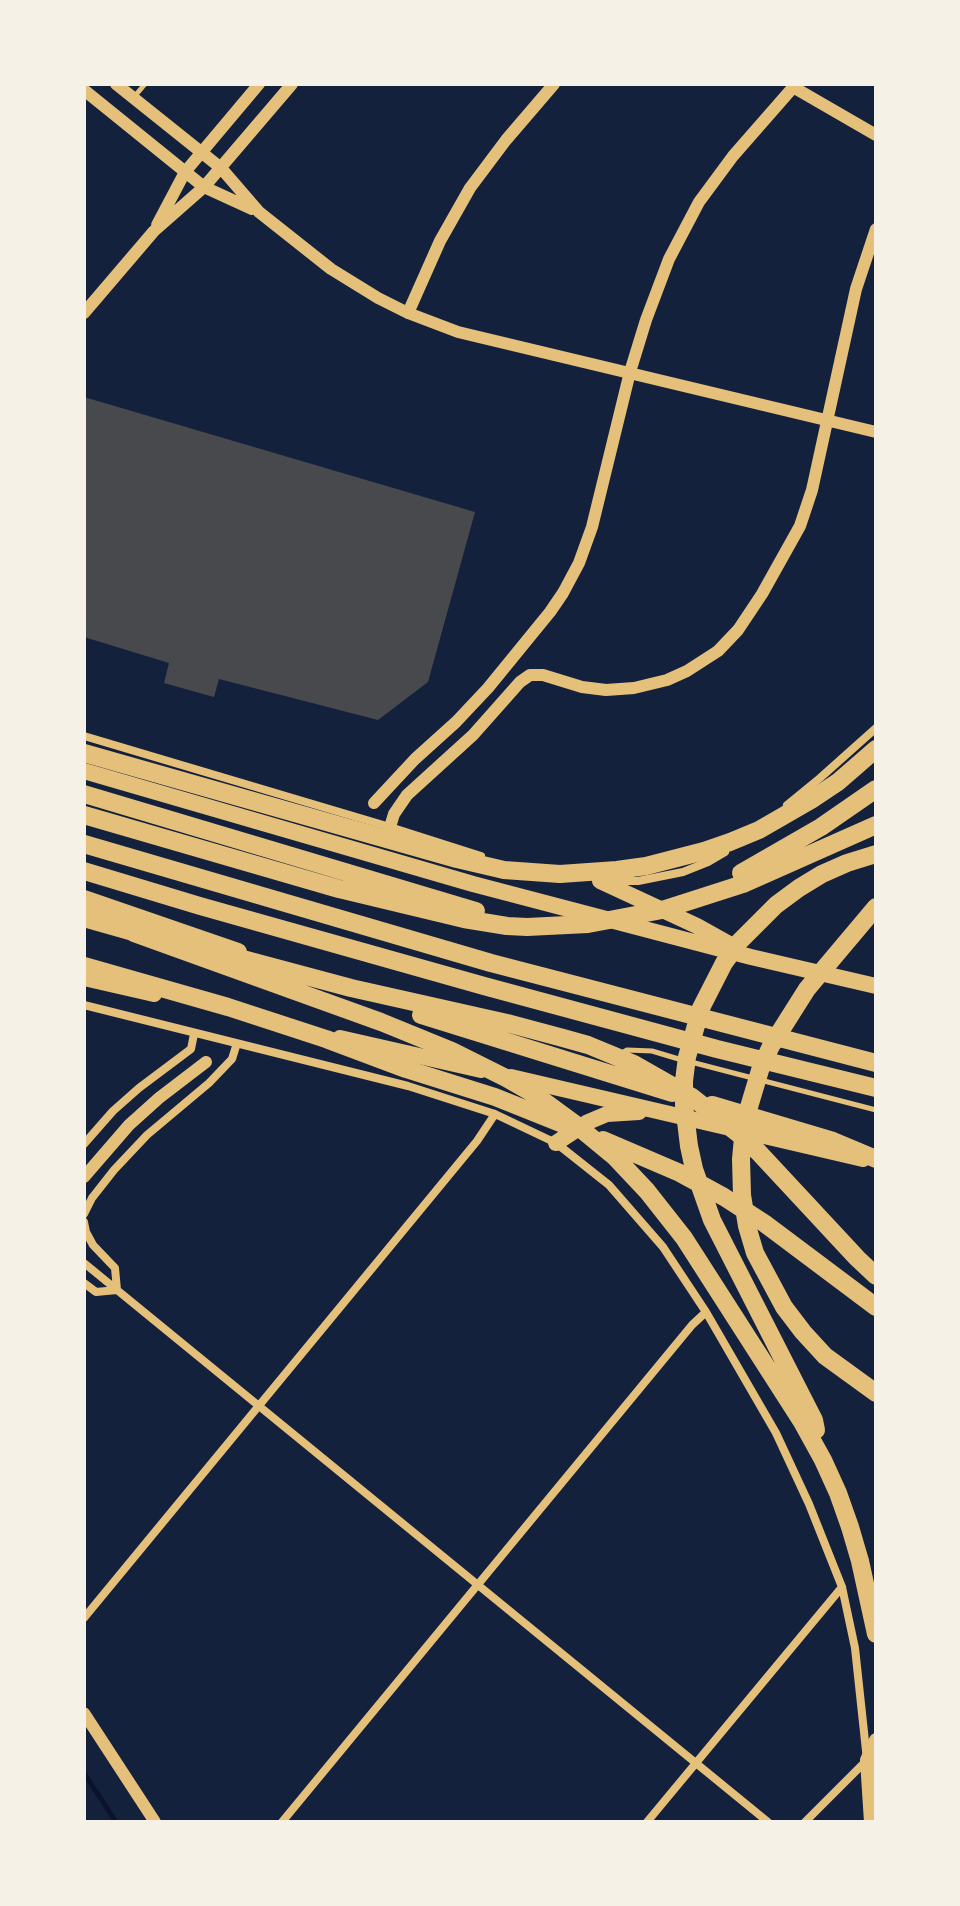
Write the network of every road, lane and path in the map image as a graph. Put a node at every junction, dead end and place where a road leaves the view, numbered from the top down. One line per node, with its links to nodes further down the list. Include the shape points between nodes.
1 (116, 84): 8 (street)
2 (145, 84): 8 (lane)
3 (259, 84): 10 (street)
4 (292, 84): 11 (street)
5 (554, 84): 18 (street, via 470,188)
6 (795, 86): 9 (street); 19 (street, via 699,202 669,259)
7 (84, 90): 12 (street)
8 (134, 98): 10 (street)
9 (876, 135)
10 (201, 152): 11 (street); 12 (street)
11 (221, 168): 13 (street); 14 (street)
12 (185, 172): 13 (street); 16 (street)
13 (204, 187): 14 (street); 16 (street)
14 (259, 212): 18 (street, via 331,269)
15 (876, 229): 20 (street, via 856,289)
16 (154, 231): 17 (street)
17 (84, 313)
18 (408, 313): 19 (street, via 458,332)
19 (630, 372): 20 (street); 29 (street, via 592,527 563,593 488,688)
20 (827, 421): 21 (street); 32 (street, via 800,526 762,594 718,651 667,680 634,688 582,687 530,675 407,795)
21 (876, 432)
22 (876, 728): 36 (street, via 797,797 708,862 660,878)
23 (84, 736): 32 (street)
24 (876, 749): 25 (highway, via 811,800 730,842 646,866 560,874 504,870 457,859)
25 (84, 753)
26 (84, 771): 43 (highway, via 473,884)
27 (876, 789): 39 (highway, via 761,862)
28 (84, 794): 41 (highway, via 489,914 548,922)
29 (374, 803)
30 (84, 815): 41 (highway, via 339,889 476,921 538,927)
31 (876, 825): 39 (highway, via 743,884)
32 (390, 827): 36 (street, via 499,862)
33 (84, 844): 51 (highway, via 491,963)
34 (876, 854): 71 (highway, via 799,888 739,942 701,1008 684,1081 689,1146 712,1220 814,1420)
35 (84, 871): 53 (highway, via 484,986)
36 (600, 881): 43 (highway)
37 (84, 899): 52 (highway)
38 (876, 907): 69 (highway, via 807,989 771,1046 749,1107 741,1159 747,1226 784,1307 825,1356)
39 (662, 910): 41 (highway)
40 (84, 918): 42 (highway)
41 (623, 919)
42 (134, 933): 64 (highway, via 549,1034 634,1064 692,1097 750,1143); 71 (highway, via 452,1051 534,1094 575,1124 630,1172 684,1238)
43 (751, 957): 46 (highway)
44 (84, 966): 67 (highway, via 326,1039 495,1097 636,1154 724,1197)
45 (84, 978): 55 (highway)
46 (876, 986)
47 (84, 1005): 48 (street)
48 (194, 1034): 49 (street); 58 (street, via 191,1049 113,1111)
49 (237, 1043): 56 (street); 61 (street, via 232,1059 217,1075 114,1170)
50 (206, 1062): 60 (street, via 129,1125)
51 (876, 1063)
52 (596, 1070): 54 (lane, via 627,1050 652,1051); 59 (highway, via 833,1141)
53 (876, 1088)
54 (876, 1110)
55 (665, 1112): 57 (highway, via 607,1114); 59 (highway)
56 (495, 1114): 57 (street); 70 (street)
57 (556, 1143): 68 (street, via 609,1185 663,1247)
58 (84, 1144)
59 (876, 1161)
60 (84, 1177)
61 (84, 1214)
62 (84, 1222): 66 (street, via 93,1245 115,1268)
63 (84, 1263): 66 (street)
64 (876, 1276)
65 (84, 1283): 66 (street, via 96,1292)
66 (117, 1290): 70 (street)
67 (876, 1307)
68 (706, 1312): 72 (street); 73 (street, via 776,1433)
69 (876, 1393)
70 (259, 1405): 72 (street); 74 (street)
71 (823, 1460): 75 (highway, via 850,1527)
72 (477, 1586): 79 (street); 81 (street)
73 (842, 1587): 78 (street, via 855,1648); 79 (street)
74 (84, 1618)
75 (876, 1634)
76 (84, 1713): 80 (street)
77 (876, 1740): 78 (main road)
78 (867, 1760): 84 (street); 85 (main road)
79 (695, 1764): 82 (street); 83 (street)
80 (155, 1822)
81 (282, 1822)
82 (647, 1822)
83 (768, 1822)
84 (805, 1822)
85 (871, 1822)

